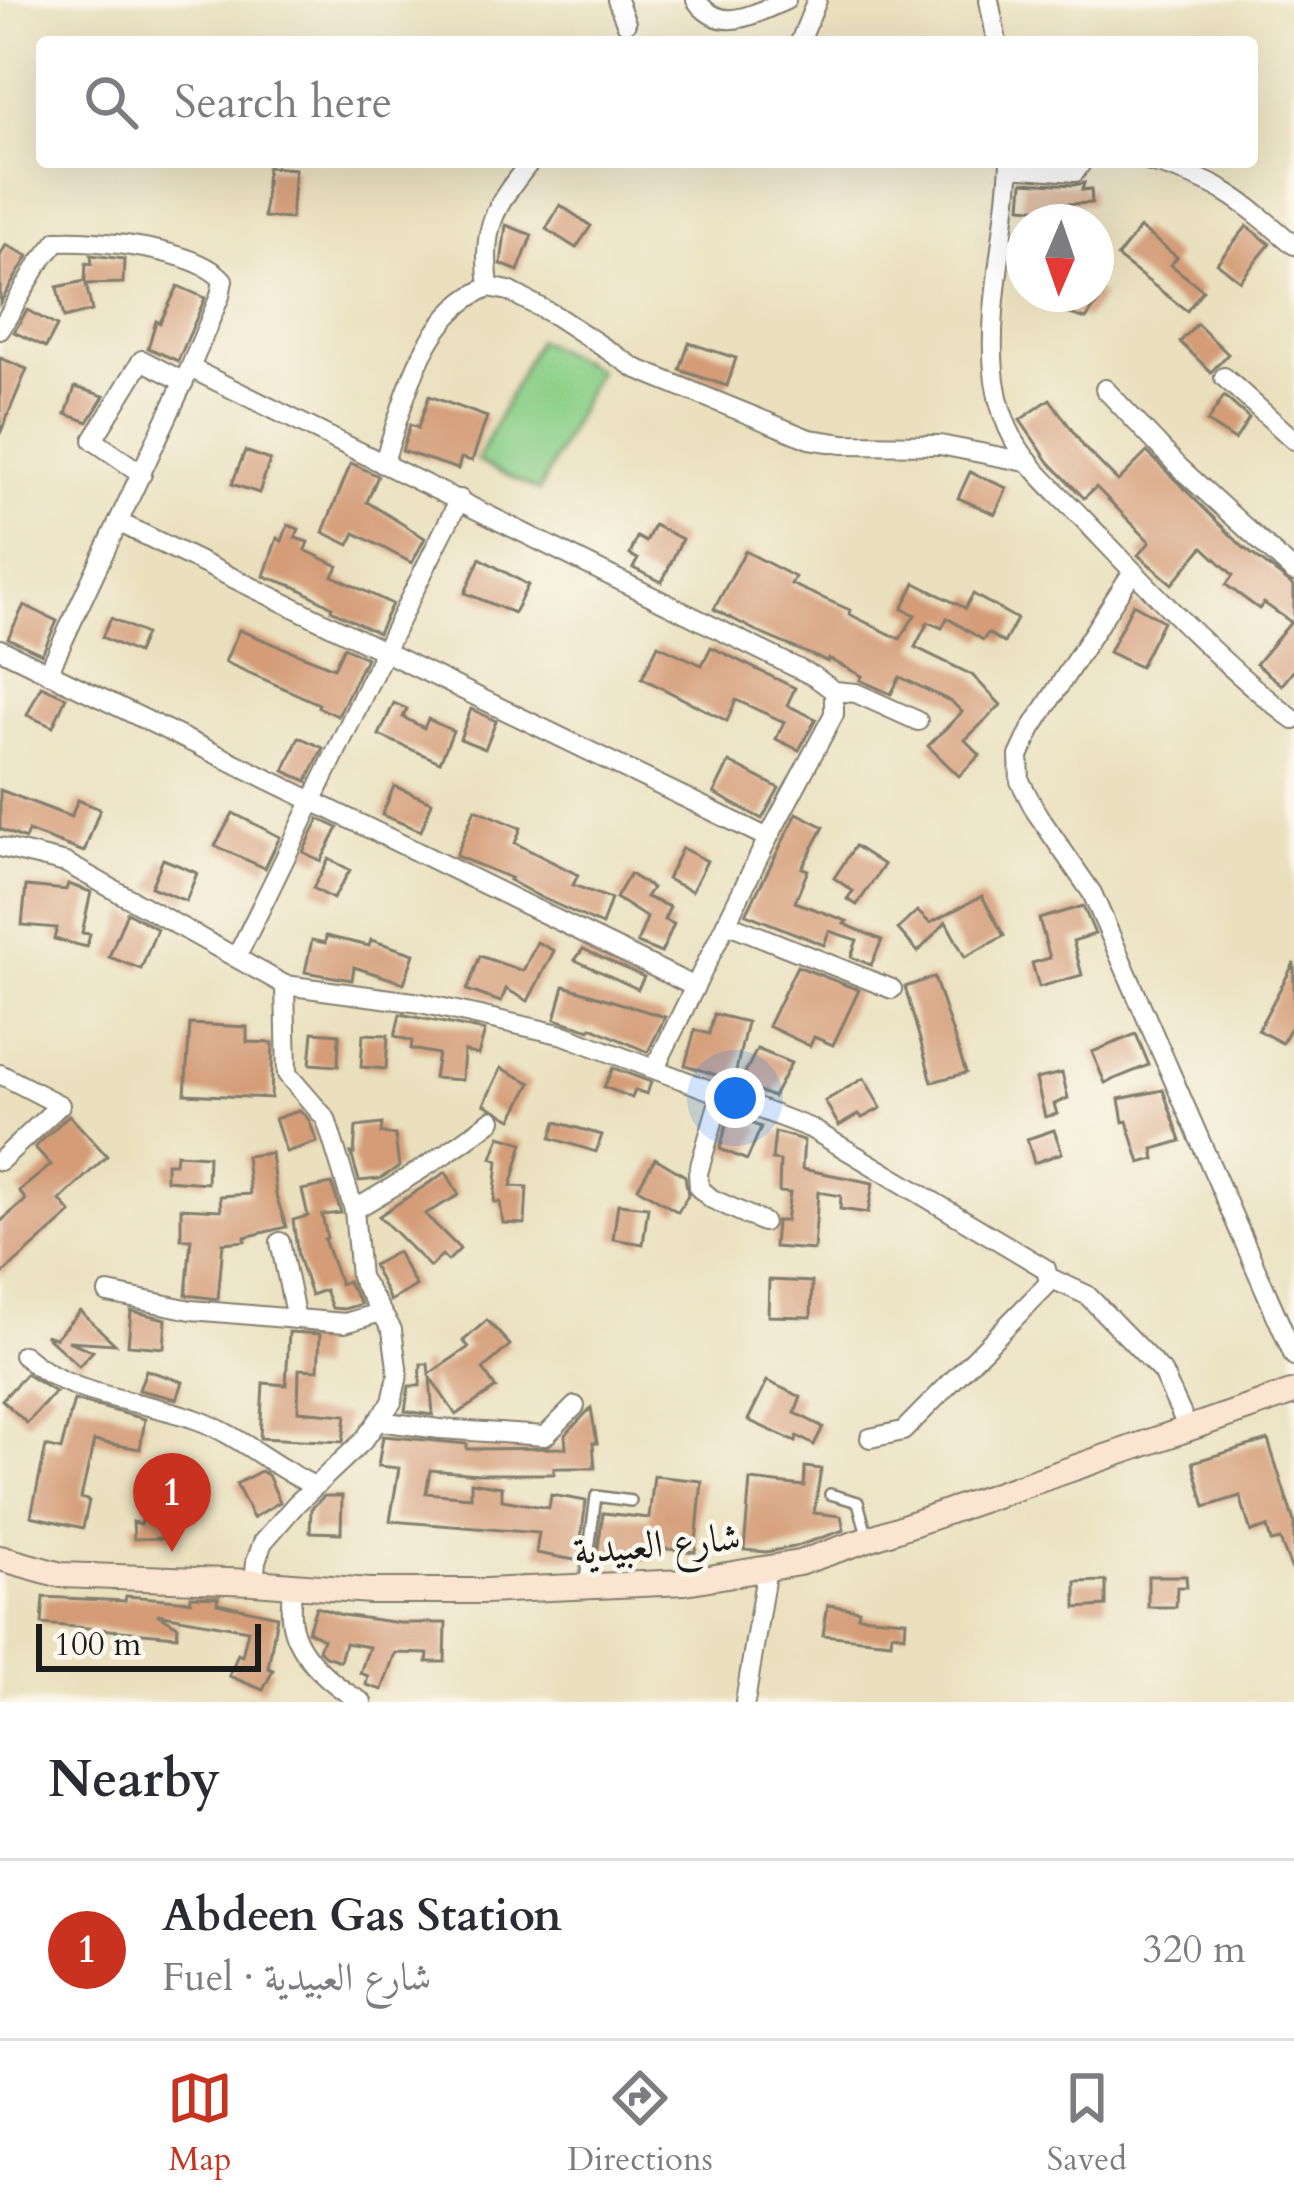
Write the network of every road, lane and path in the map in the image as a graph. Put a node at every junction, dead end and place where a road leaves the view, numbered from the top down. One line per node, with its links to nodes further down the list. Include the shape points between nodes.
1 (617, 0): 6 (street)
2 (696, 0): 3 (street, via 721,21)
3 (786, 0)
4 (817, 0): 7 (street)
5 (989, 0): 8 (street)
6 (626, 22)
7 (802, 36)
8 (996, 36)
9 (525, 168): 15 (street, via 488,225)
10 (1010, 168): 21 (street, via 995,383)
11 (1038, 168): 12 (street)
12 (1078, 168)
13 (1172, 168): 14 (street, via 1235,194)
14 (1294, 245)
15 (489, 286): 21 (street, via 556,316 635,368 809,439 940,445); 22 (street, via 462,301 427,345)
16 (0, 330): 17 (street, via 57,242 137,246 213,268 223,280)
17 (187, 375): 22 (street); 23 (street); 23 (street, via 142,360 93,440)
18 (1224, 377): 20 (street)
19 (1105, 389): 27 (street)
20 (1294, 440)
21 (1031, 463): 26 (street)
22 (383, 464): 24 (street)
23 (142, 474): 25 (street)
24 (460, 499): 29 (street); 31 (street)
25 (120, 524): 29 (street); 30 (street)
26 (1133, 571): 32 (street); 55 (street, via 1032,728 1018,756 1020,781 1092,893)
27 (1294, 572)
28 (0, 650): 30 (street)
29 (382, 650): 34 (street); 35 (street)
30 (48, 673): 34 (street)
31 (834, 691): 33 (street); 35 (street, via 834,714)
32 (1293, 718)
33 (918, 722)
34 (314, 802): 38 (street); 40 (street)
35 (768, 838): 37 (street)
36 (0, 847): 38 (street, via 66,862)
37 (726, 923): 40 (street); 41 (street)
38 (237, 956): 39 (street)
39 (285, 985): 42 (street, via 421,1003 563,1035); 47 (street, via 286,1074 326,1119)
40 (693, 986): 42 (street)
41 (892, 988)
42 (656, 1068): 44 (street)
43 (0, 1074): 46 (street, via 60,1105)
44 (721, 1094): 48 (street, via 699,1188); 50 (street, via 810,1129 1035,1260)
45 (492, 1120): 47 (street)
46 (0, 1161)
47 (354, 1210): 52 (street, via 360,1276)
48 (763, 1222)
49 (280, 1242): 53 (street)
50 (1050, 1277): 59 (street, via 1087,1295 1162,1372); 60 (street, via 903,1431)
51 (108, 1293): 53 (street)
52 (381, 1312): 53 (street, via 345,1323); 58 (street, via 398,1375)
53 (296, 1318)
54 (23, 1355): 61 (street, via 64,1384 237,1437 279,1471)
55 (1294, 1356)
56 (1294, 1392): 59 (main road, شارع العبيدية)
57 (575, 1406): 58 (street, via 545,1436)
58 (378, 1421): 61 (street)
59 (1188, 1428): 64 (main road, شارع العبيدية)
60 (870, 1438)
61 (315, 1486): 67 (street, via 263,1542)
62 (830, 1495): 64 (lane, via 858,1502)
63 (631, 1501): 69 (lane, via 596,1496)
64 (868, 1540): 66 (main road, شارع العبيدية)
65 (0, 1558): 67 (main road, شارع العبيدية, via 61,1575)
66 (767, 1568): 69 (main road, شارع العبيدية); 71 (street)
67 (254, 1582): 68 (main road, شارع العبيدية)
68 (292, 1585): 69 (main road, شارع العبيدية); 70 (street, via 292,1626 305,1650 337,1688)
69 (585, 1586)
70 (362, 1702)
71 (745, 1702)

